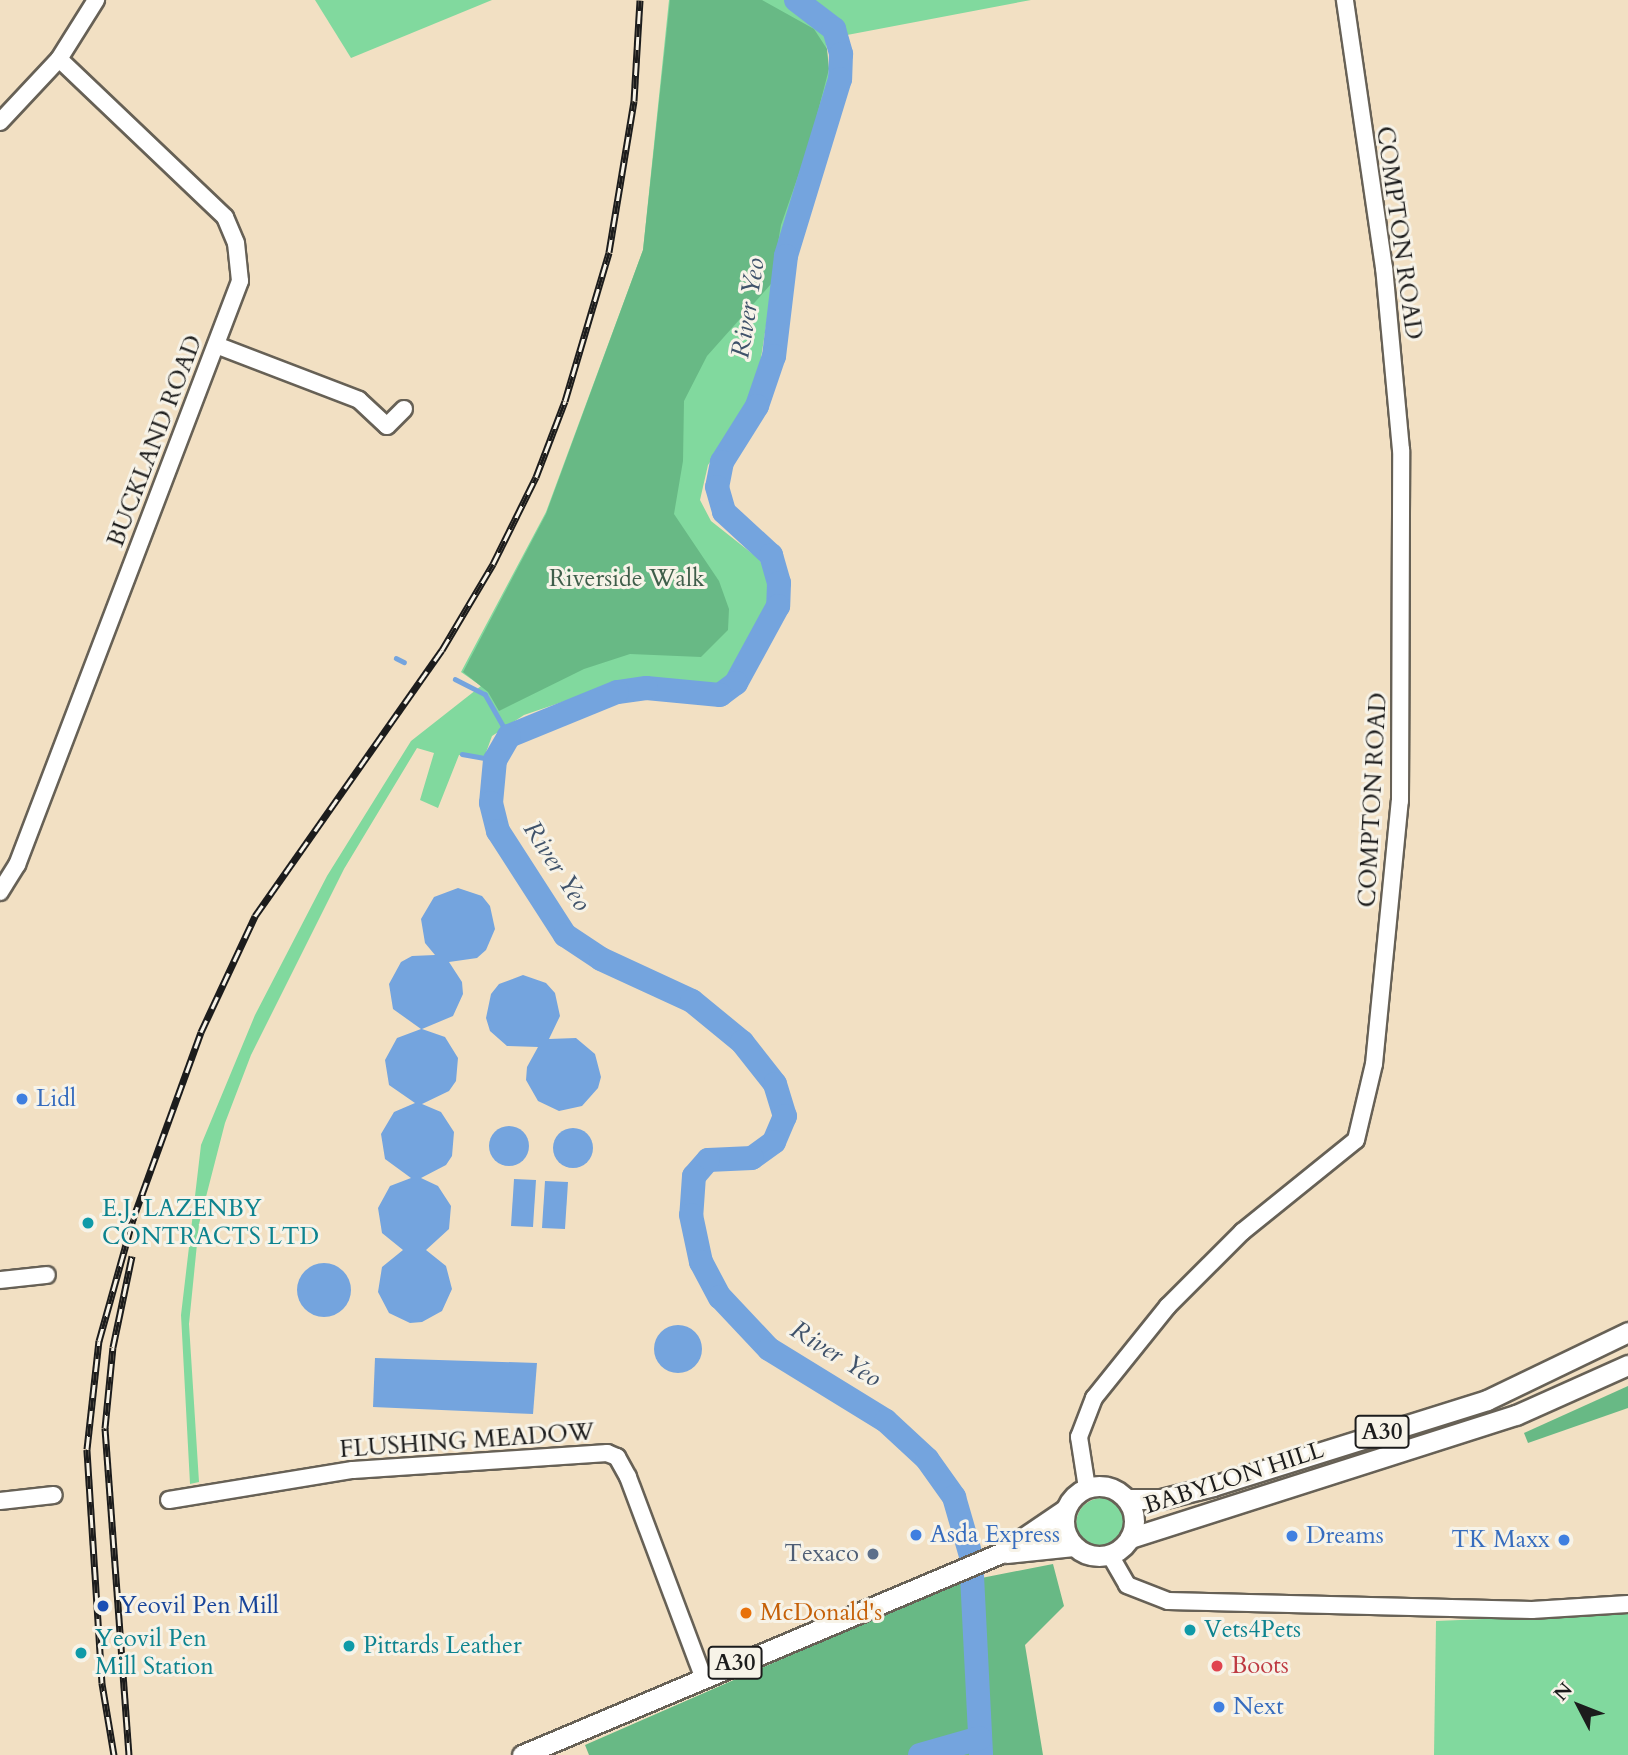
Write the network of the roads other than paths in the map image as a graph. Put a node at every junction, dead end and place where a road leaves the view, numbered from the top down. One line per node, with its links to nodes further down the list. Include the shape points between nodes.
1 (96, 0): 3 (street)
2 (1345, 0): 14 (street, COMPTON ROAD, via 1384,268 1401,450 1400,801 1374,1064 1356,1140 1242,1232 1168,1306 1094,1398 1079,1437)
3 (59, 59): 4 (street); 5 (street, BUCKLAND ROAD, via 225,217 236,243 240,281)
4 (0, 122)
5 (216, 345): 6 (street, via 359,400 387,426); 7 (street, BUCKLAND ROAD, via 17,865)
6 (404, 409)
7 (0, 891)
8 (47, 1275): 9 (street)
9 (0, 1280)
10 (1628, 1332): 12 (main road, BABYLON HILL / A30, via 1513,1391)
11 (1628, 1365): 13 (main road, BABYLON HILL / A30, via 1574,1393)
12 (1427, 1418): 13 (main road); 17 (main road, BABYLON HILL / A30, via 1213,1486 1161,1499)
13 (1433, 1441): 20 (main road, BABYLON HILL / A30)
14 (1087, 1488): 17 (main road, A30, via 1108,1487); 19 (main road, A30)
15 (54, 1495): 18 (street)
16 (169, 1500): 25 (street, FLUSHING MEADOW, via 353,1470 607,1453 617,1457 628,1477)
17 (1127, 1500): 20 (main road, via 1134,1518)
18 (0, 1502)
19 (1066, 1510): 21 (main road, via 1065,1529); 22 (main road, A30)
20 (1130, 1538): 23 (main road, A30)
21 (1074, 1546): 22 (main road, A30); 23 (main road, A30, via 1091,1556)
22 (1001, 1553): 25 (main road, A30)
23 (1110, 1555): 24 (street, via 1127,1585 1168,1601 1532,1610)
24 (1628, 1604)
25 (703, 1677): 26 (main road, A30)
26 (522, 1755)

